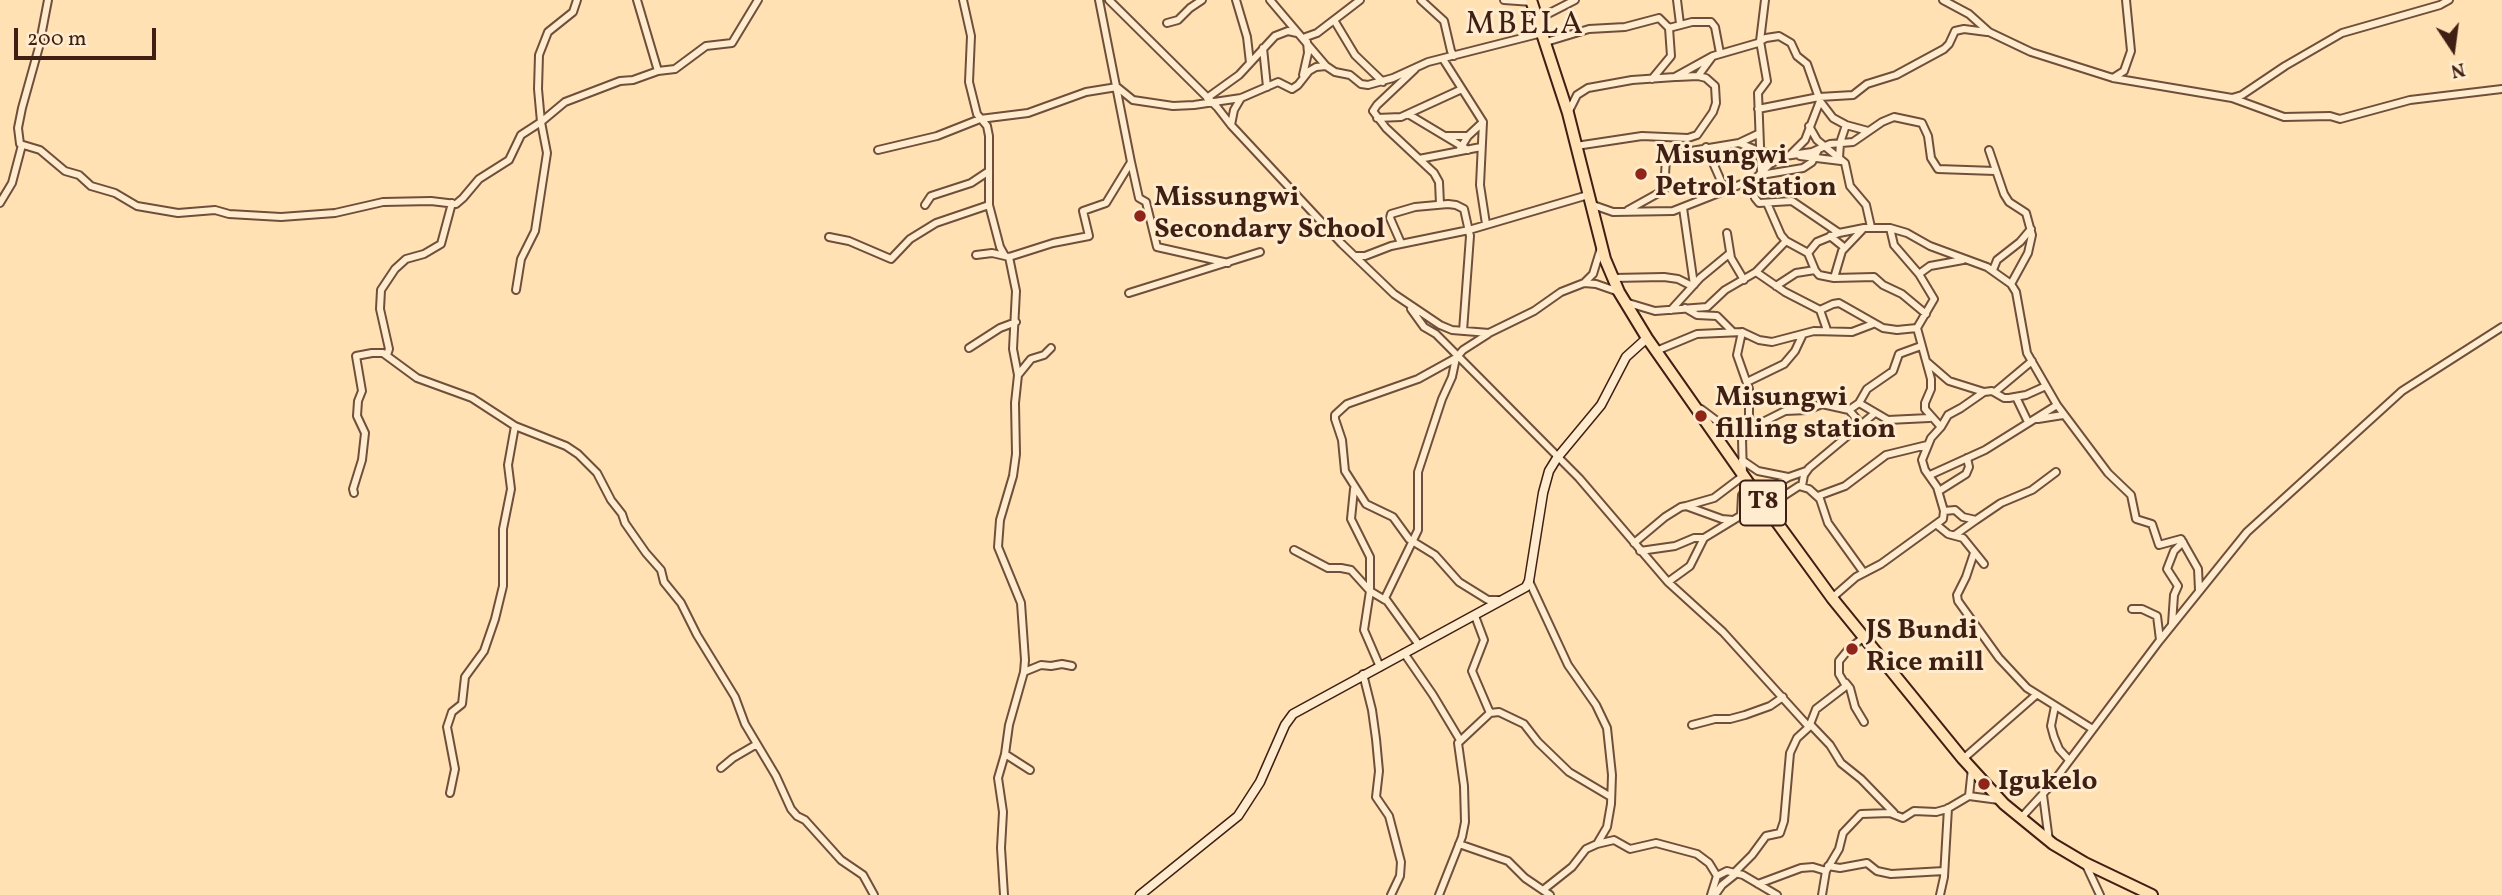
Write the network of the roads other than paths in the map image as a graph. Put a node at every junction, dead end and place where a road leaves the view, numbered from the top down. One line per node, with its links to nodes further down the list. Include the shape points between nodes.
1 (48, 0): 74 (street, via 18,128)
2 (577, 0): 63 (street, via 573,12 552,27 541,48)
3 (637, 0): 43 (street)
4 (758, 0): 43 (street, via 732,43 706,46 675,69)
5 (963, 0): 62 (street, via 971,36 969,82)
6 (1099, 0): 50 (street)
7 (1109, 0): 57 (street)
8 (1194, 0): 23 (street)
9 (1202, 0): 23 (street)
10 (1236, 0): 39 (street)
11 (1270, 0): 32 (street)
12 (1360, 0): 26 (street)
13 (1421, 0): 36 (street, via 1444,21)
14 (1504, 0): 22 (street)
15 (1575, 0): 25 (street)
16 (1677, 0): 28 (street)
17 (1765, 0): 33 (street)
18 (1944, 0): 30 (street)
19 (2126, 0): 47 (street, via 2131,51 2124,71)
20 (2422, 0): 24 (street)
21 (2448, 0): 24 (street)
22 (1531, 1): 25 (highway, T8)
23 (1190, 8): 27 (street)
24 (2429, 8): 55 (street, via 2332,38)
25 (1538, 19): 31 (highway, T8)
26 (1334, 20): 32 (street); 49 (street, via 1355,55)
27 (1167, 23)
28 (1680, 24): 29 (street); 35 (street, via 1714,24)
29 (1669, 28): 31 (street, via 1659,18); 48 (street, via 1671,55)
30 (1989, 32): 47 (street, via 2031,52); 56 (street, via 1955,31 1946,47 1896,75 1867,84 1849,96)
31 (1545, 37): 36 (street); 59 (highway, T8)
32 (1304, 39): 34 (street, via 1283,32); 37 (street); 45 (street, via 1308,53)
33 (1760, 41): 35 (street); 56 (street, via 1779,36 1791,43 1807,64); 58 (street, via 1767,81 1758,93)
34 (1263, 48): 39 (street); 51 (street)
35 (1717, 54): 44 (street); 46 (street)
36 (1454, 56): 38 (street)
37 (1319, 58): 40 (street); 42 (street)
38 (1443, 59): 41 (street); 52 (street)
39 (1250, 63): 57 (street)
40 (1326, 66): 42 (street); 49 (street, via 1364,85)
41 (1416, 67): 49 (street); 61 (street, via 1377,105 1373,111)
42 (1313, 68): 45 (street)
43 (658, 71): 63 (street, via 565,102)
44 (1698, 76): 46 (street); 75 (street, via 1715,86 1716,103 1697,135 1642,136)
45 (1302, 77): 51 (street, via 1292,89 1280,82)
46 (1675, 77): 48 (street)
47 (2113, 78): 55 (street)
48 (1652, 79): 59 (street, via 1588,88 1577,95)
49 (1383, 82)
50 (1117, 87): 57 (street, via 1133,100 1173,106); 62 (street, via 1086,92 1028,113); 87 (street)
51 (1266, 87): 54 (street)
52 (1462, 89): 60 (street); 64 (street)
53 (2502, 89): 55 (street, via 2410,100 2340,119 2284,117)
54 (1241, 98): 57 (street); 65 (street)
55 (2232, 98)
56 (1820, 99): 58 (street); 66 (street, via 1829,115); 67 (street)
57 (1209, 100): 65 (street)
58 (1758, 109): 69 (street)
59 (1569, 113): 75 (highway, T8)
60 (1408, 114): 61 (street); 70 (street)
61 (1377, 118): 85 (street)
62 (980, 119): 80 (street, via 937,136); 88 (street, via 987,126)
63 (541, 122): 97 (street, via 521,135 507,163 479,179); 135 (street, via 547,153 535,231 521,259)
64 (1483, 122): 71 (street); 76 (street)
65 (1231, 125): 120 (street)
66 (1846, 125): 68 (street); 72 (street)
67 (1809, 126): 78 (street); 83 (street, via 1801,145)
68 (1868, 131): 72 (street, via 1853,142); 89 (street, via 1892,117 1919,121 1938,169)
69 (1758, 134): 73 (street); 82 (street)
70 (1444, 136): 71 (street); 79 (street)
71 (1468, 136): 79 (street)
72 (1840, 143): 78 (street); 86 (street)
73 (1740, 144): 77 (street); 82 (street)
74 (22, 145): 95 (street, via 12,183); 97 (street, via 40,150 90,186 164,212 215,210 281,217 383,202)
75 (1576, 146): 94 (highway, T8)
76 (1481, 147): 79 (street); 103 (street, via 1480,186)
77 (1706, 147): 91 (street); 102 (street, via 1668,156 1664,190)
78 (1822, 147): 83 (street); 84 (street); 86 (street)
79 (1462, 149): 85 (street)
80 (878, 150)
81 (1989, 150): 89 (street)
82 (1759, 151): 83 (street); 90 (street)
83 (1789, 155): 84 (street); 90 (street)
84 (1815, 158): 86 (street); 90 (street, via 1804,168)
85 (1419, 159): 98 (street, via 1437,178)
86 (1841, 159): 104 (street, via 1850,186 1866,205)
87 (1131, 162): 121 (street, via 1106,203 1083,211 1089,236); 123 (street, via 1157,247)
88 (989, 171): 99 (street, via 971,183 931,196); 100 (street)
89 (1995, 171): 106 (street, via 2007,199 2026,213)
90 (1756, 177): 92 (street); 96 (street, via 1758,202)
91 (1721, 179): 92 (street); 93 (street)
92 (1740, 185): 93 (street)
93 (1725, 190): 101 (street)
94 (1590, 200): 102 (street, via 1607,211); 103 (street); 114 (highway, T8)
95 (0, 203)
96 (1767, 203): 109 (street, via 1792,201); 112 (street)
97 (452, 204): 160 (street, via 441,243 406,258 381,290)
98 (1440, 204): 107 (street, via 1461,207); 113 (street, via 1391,214)
99 (925, 205)
100 (989, 205): 111 (street, via 936,223 910,239 891,260); 121 (street)
101 (1683, 208): 102 (street); 133 (street)
102 (1626, 211)
103 (1486, 224): 107 (street)
104 (1867, 228): 105 (street); 109 (street); 115 (street)
105 (1890, 228): 122 (street); 127 (street, via 1894,245)
106 (2031, 229): 124 (street, via 1997,260); 132 (street, via 2028,253)
107 (1469, 230): 113 (street); 149 (street)
108 (1727, 233): 118 (street)
109 (1839, 233): 110 (street)
110 (1830, 236): 115 (street); 117 (street)
111 (828, 237)
112 (1786, 241): 117 (street); 126 (street)
113 (1401, 243): 120 (street)
114 (1602, 245): 128 (highway, T8); 131 (street, via 1593,274)
115 (1845, 248): 129 (street)
116 (1260, 252): 123 (street)
117 (1808, 253): 125 (street)
118 (1729, 254): 130 (street); 133 (street)
119 (976, 255): 121 (street)
120 (1354, 256): 138 (street)
121 (1007, 257): 143 (street, via 1016,291)
122 (1965, 260): 124 (street); 127 (street, via 1930,266)
123 (1228, 263): 136 (street)
124 (1993, 270): 132 (street)
125 (1815, 271): 129 (street); 134 (street, via 1796,273)
126 (1756, 272): 130 (street); 134 (street)
127 (1919, 274): 142 (street, via 1934,299)
128 (1613, 278): 133 (street, via 1664,277); 137 (highway, T8)
129 (1834, 278): 142 (street, via 1874,276)
130 (1744, 280): 139 (street, via 1707,306)
131 (1584, 283): 137 (street); 152 (street)
132 (2011, 284): 163 (street)
133 (1693, 286): 140 (street)
134 (1776, 286): 141 (street)
135 (516, 290)
136 (1129, 293)
137 (1621, 297): 140 (street, via 1646,309); 154 (highway, T8)
138 (1407, 304): 144 (street); 155 (street)
139 (1685, 308): 140 (street); 150 (street, via 1697,316 1717,316)
140 (1671, 310)
141 (1820, 310): 145 (street, via 1839,303); 148 (street)
142 (1926, 314): 147 (street)
143 (1016, 321): 157 (street); 164 (street, via 1013,349)
144 (1435, 323): 149 (street); 155 (street)
145 (1873, 324): 147 (street, via 1897,330); 148 (street, via 1852,332)
146 (2502, 327): 221 (street, via 2402,391 2247,532)
147 (1917, 328): 156 (street)
148 (1827, 330): 153 (street)
149 (1464, 331): 152 (street)
150 (1733, 332): 151 (street); 159 (street, via 1692,335)
151 (1742, 332): 153 (street, via 1772,342); 165 (street, via 1737,355)
152 (1489, 333): 161 (street)
153 (1803, 334): 165 (street, via 1784,364)
154 (1647, 338): 159 (highway, T8); 183 (street, via 1626,357 1601,405)
155 (1442, 341): 161 (street)
156 (1921, 346): 162 (street); 171 (street, via 1899,354 1893,370 1867,389)
157 (969, 348)
158 (1051, 348): 164 (street, via 1031,359)
159 (1656, 351): 170 (highway, T8)
160 (387, 355): 180 (street, via 417,378 472,398); 194 (street, via 356,356 362,391 357,416 365,433)
161 (1457, 357): 183 (street); 192 (street, via 1418,379 1347,404 1335,415 1345,471); 210 (street, via 1418,472 1419,523)
162 (1925, 361): 167 (street, via 1949,381); 175 (street, via 1931,389 1925,403)
163 (2032, 361): 166 (street); 168 (street)
164 (1018, 375): 234 (street, via 1016,454 998,547 1021,603)
165 (1747, 382): 178 (street)
166 (2046, 386): 169 (street); 172 (street)
167 (1984, 392): 168 (street); 181 (street, via 1950,413)
168 (1995, 392): 169 (street, via 2004,398)
169 (2016, 397): 177 (street)
170 (1693, 403): 178 (street, via 1722,423); 190 (highway, T8)
171 (1859, 404): 173 (street); 174 (street)
172 (2057, 405): 176 (street); 177 (street)
173 (1849, 410): 178 (street, via 1820,404); 179 (street)
174 (1875, 413): 175 (street, via 1888,420); 179 (street)
175 (1928, 415): 181 (street); 182 (street)
176 (2063, 415): 177 (street); 212 (street, via 2131,495 2136,519 2152,524 2159,545 2179,537)
177 (2031, 421): 184 (street)
178 (1753, 422): 185 (street, via 1742,439)
179 (1862, 425): 186 (street)
180 (515, 426): 246 (street, via 572,450 597,472 625,523 681,603); 253 (street, via 508,465 502,586 484,651 465,677 462,704 452,712 447,727 455,769)
181 (1941, 427): 182 (street)
182 (1929, 442): 188 (street, via 1922,460); 195 (street, via 1886,455 1845,486)
183 (1557, 458): 211 (street); 218 (street, via 1544,488)
184 (1967, 458): 188 (street); 193 (street, via 1966,474)
185 (1742, 460): 189 (street, via 1758,471); 190 (street)
186 (1806, 471): 189 (street); 191 (street)
187 (2056, 472): 206 (street)
188 (1930, 475): 193 (street)
189 (1789, 477): 198 (street)
190 (1746, 480): 197 (street); 198 (highway, T8); 202 (street)
191 (1802, 486): 195 (street); 196 (street)
192 (1354, 488): 210 (street, via 1369,506 1393,517); 220 (street, via 1351,519 1369,551)
193 (1939, 491): 200 (street)
194 (354, 493)
195 (1818, 496): 217 (street, via 1830,526)
196 (1779, 499): 198 (street); 205 (street)
197 (1706, 502): 199 (street); 201 (street)
198 (1762, 503): 202 (street); 205 (highway, T8)
199 (1686, 506): 201 (street); 211 (street, via 1665,516)
200 (1944, 511): 203 (street, via 1955,510); 207 (street)
201 (1712, 515): 204 (street)
202 (1741, 515): 204 (street)
203 (1963, 517): 206 (street); 208 (street)
204 (1734, 520): 209 (street)
205 (1775, 520): 222 (highway, T8)
206 (1976, 520): 208 (street)
207 (1937, 525): 208 (street, via 1948,534); 217 (street)
208 (1959, 533): 215 (street)
209 (1704, 538): 214 (street); 219 (street, via 1690,566)
210 (1413, 542): 223 (street); 224 (street, via 1435,555 1459,582 1488,600)
211 (1634, 542): 214 (street)
212 (2183, 542): 221 (street, via 2198,569); 227 (street, via 2166,569 2178,586)
213 (1294, 550): 220 (street, via 1328,568 1347,568)
214 (1640, 551): 219 (street)
215 (1974, 553): 216 (street); 237 (street, via 1957,599 1999,658)
216 (1984, 565)
217 (1864, 573): 222 (street)
218 (1529, 581): 224 (street, via 1521,592); 256 (street, via 1568,665 1606,723)
219 (1668, 582): 238 (street, via 1723,632)
220 (1370, 590): 223 (street); 233 (street, via 1363,627)
221 (2198, 592): 227 (street)
222 (1832, 598): 228 (highway, T8)
223 (1385, 600): 230 (street)
224 (1504, 600): 226 (street)
225 (2132, 609): 229 (street, via 2157,616)
226 (1475, 616): 230 (street); 240 (street, via 1484,640 1472,671)
227 (2172, 625): 229 (street)
228 (1864, 637): 236 (street, via 1839,661); 248 (highway, T8)
229 (2160, 640): 244 (street)
230 (1419, 645): 231 (street)
231 (1404, 653): 233 (street); 245 (street)
232 (1072, 666): 234 (street, via 1041,665)
233 (1380, 667): 235 (street)
234 (1024, 672): 247 (street)
235 (1363, 674): 274 (street, via 1293,714 1238,816); 275 (street, via 1376,739 1376,797 1389,816 1401,862)
236 (1845, 683): 241 (street); 243 (street, via 1841,692 1816,709)
237 (2036, 695): 239 (street); 248 (street)
238 (1783, 697): 242 (street, via 1745,715); 243 (street)
239 (2055, 706): 244 (street); 249 (street, via 2051,726 2056,745)
240 (1490, 713): 245 (street); 256 (street, via 1499,712 1524,724 1569,772)
241 (1864, 722)
242 (1692, 725)
243 (1809, 726): 259 (street, via 1830,745 1840,763); 267 (street, via 1790,753 1780,833 1766,836)
244 (2091, 728): 249 (street)
245 (1460, 740): 262 (street, via 1466,812)
246 (757, 744): 250 (street); 272 (street, via 797,816 863,875)
247 (1005, 754): 252 (street); 273 (street, via 998,778)
248 (1963, 759): 251 (highway, T8)
249 (2069, 760): 254 (street)
250 (721, 768)
251 (1972, 768): 255 (street); 257 (highway, T8)
252 (1030, 770)
253 (450, 793)
254 (2043, 795): 260 (street); 261 (street)
255 (1969, 796): 257 (street); 258 (street)
256 (1611, 797): 263 (street, via 1606,827)
257 (2000, 800): 260 (highway, T8)
258 (1948, 808): 259 (street, via 1914,811 1903,818); 266 (street)
259 (1896, 814): 265 (street, via 1865,812 1856,817 1843,833)
260 (2020, 819): 261 (highway, T8)
261 (2050, 842): 264 (highway, T8)
262 (1459, 844): 270 (street, via 1508,862); 276 (street)
263 (1597, 844): 268 (street, via 1614,841 1630,849 1653,842 1665,844 1703,858); 270 (street)
264 (2085, 863): 281 (street); 282 (highway, T8)
265 (1827, 869): 266 (street, via 1867,863 1891,874); 269 (street, via 1806,867); 279 (street)
266 (1944, 871): 280 (street)
267 (1736, 873): 268 (street); 269 (street); 271 (street)
268 (1717, 876): 271 (street)
269 (1758, 884): 278 (street)
270 (1543, 890): 277 (street)
271 (1713, 894)
272 (874, 895)
273 (1004, 895)
274 (1140, 895)
275 (1391, 895)
276 (1439, 895)
277 (1550, 895)
278 (1777, 895)
279 (1823, 895)
280 (1940, 895)
281 (2100, 895)
282 (2152, 895)

